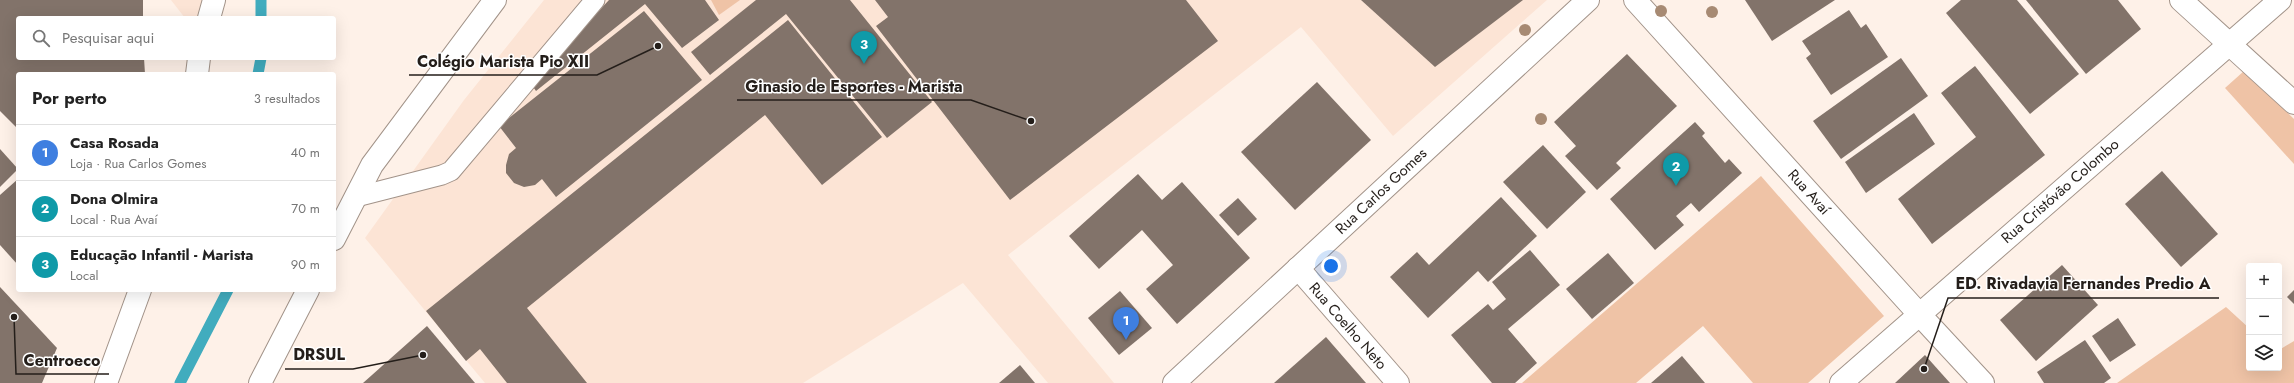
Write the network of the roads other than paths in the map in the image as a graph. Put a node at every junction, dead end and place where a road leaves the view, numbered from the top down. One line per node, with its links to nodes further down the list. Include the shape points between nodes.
1 (214, 0): 8 (street)
2 (495, 0): 13 (street, via 372,165)
3 (595, 0): 13 (lane, via 451,171)
4 (1588, 0): 15 (street, Rua Carlos Gomes)
5 (1635, 0): 18 (street, Rua Avaí)
6 (2181, 0): 9 (street)
7 (2280, 0): 9 (street, Rua Cristóvão Colombo)
8 (210, 16)
9 (2229, 44): 12 (street); 18 (street, Rua Cristóvão Colombo)
10 (200, 60): 11 (street)
11 (197, 72)
12 (2294, 103)
13 (356, 197): 14 (street)
14 (336, 235)
15 (1298, 268): 21 (street, Rua Carlos Gomes); 22 (street, Rua Coelho Neto)
16 (139, 292): 20 (street)
17 (307, 292): 19 (street)
18 (1919, 314): 23 (street, Rua Cristóvão Colombo); 24 (street, Rua Avaí)
19 (263, 382)
20 (106, 383)
21 (1174, 383)
22 (1398, 383)
23 (1841, 383)
24 (1983, 383)

